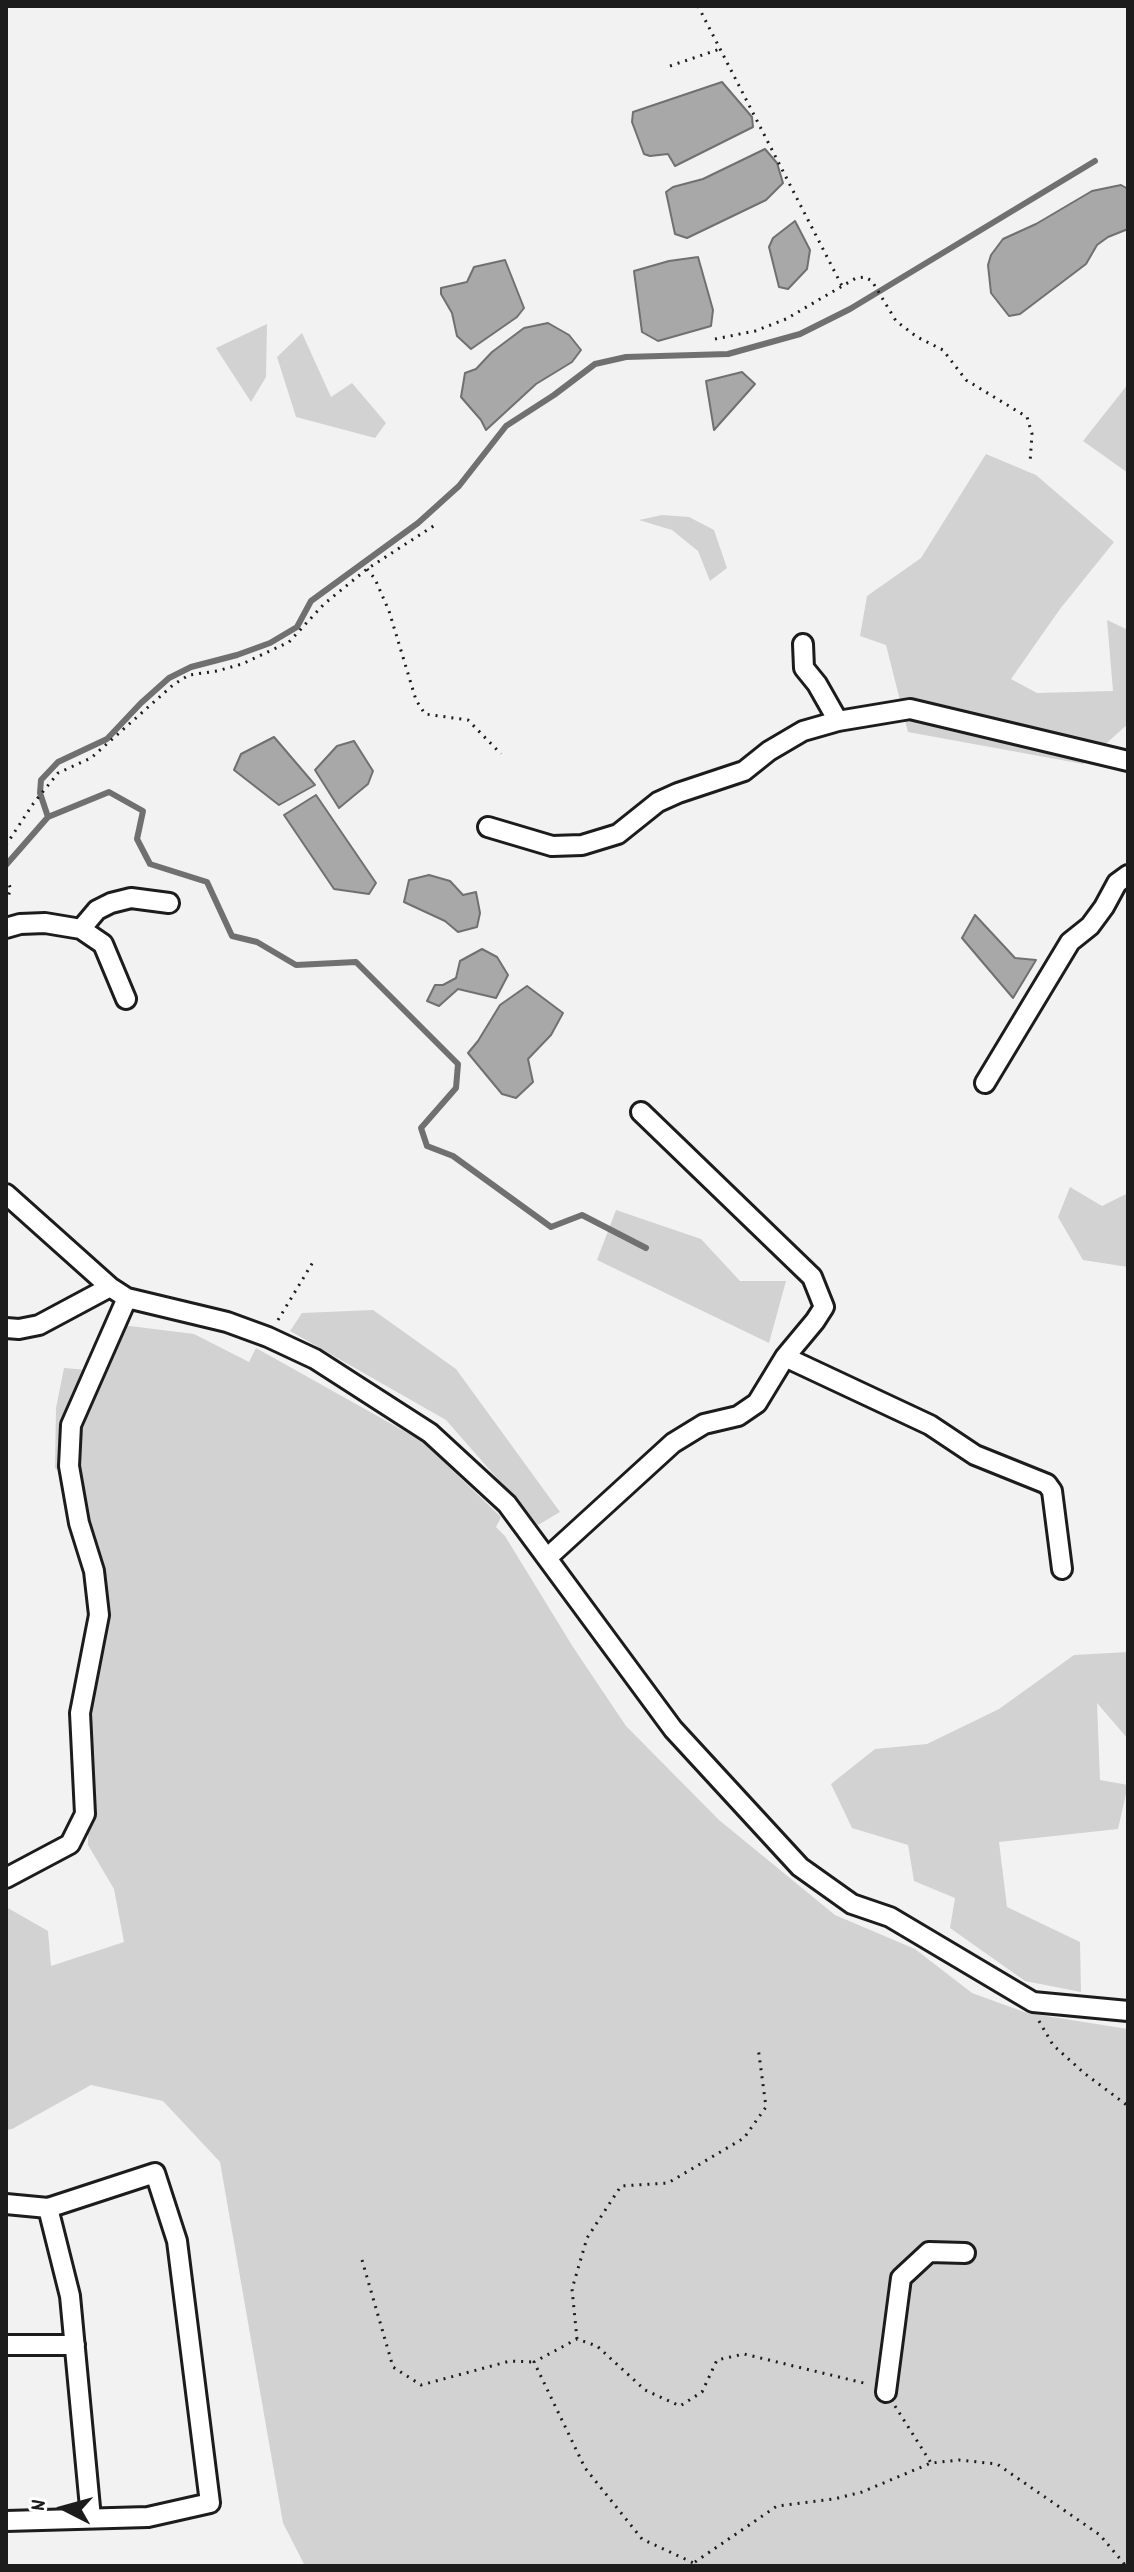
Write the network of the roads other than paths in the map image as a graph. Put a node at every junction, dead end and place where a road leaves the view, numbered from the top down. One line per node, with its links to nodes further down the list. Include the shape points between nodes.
1 (803, 644): 2 (street, via 804,668)
2 (838, 721): 3 (street, via 910,709); 4 (street, via 803,731 744,771 658,802 618,834 582,845 552,846)
3 (1128, 761)
4 (488, 827)
5 (1128, 875): 10 (street, via 1117,883 1090,926 1070,942)
6 (169, 903): 8 (street, via 131,898 111,903)
7 (6, 928): 8 (street, via 45,923)
8 (81, 929): 9 (street, via 103,944)
9 (126, 999)
10 (985, 1083)
11 (641, 1112): 16 (street, via 812,1277 824,1307)
12 (6, 1194): 13 (street)
13 (110, 1287): 14 (street); 15 (street, via 39,1325)
14 (127, 1298): 17 (street, via 227,1322 315,1359 430,1433 507,1504); 19 (street, via 71,1425 69,1466 99,1615 80,1713 85,1814 70,1844)
15 (6, 1328)
16 (785, 1357): 17 (street, via 757,1403 673,1443); 18 (street, via 930,1425 975,1455 1047,1484)
17 (547, 1558): 20 (street, via 673,1729 800,1867 852,1904 890,1917 1033,2002)
18 (1062, 1569)
19 (6, 1878)
20 (1128, 2011)
21 (6, 2204): 22 (street)
22 (48, 2208): 25 (street, via 70,2296); 27 (street, via 155,2173 177,2241 210,2503 148,2517)
23 (965, 2253): 26 (street, via 929,2252 901,2278)
24 (6, 2345): 25 (street)
25 (75, 2345): 27 (street)
26 (886, 2392)
27 (91, 2518): 28 (street)
28 (6, 2521)

